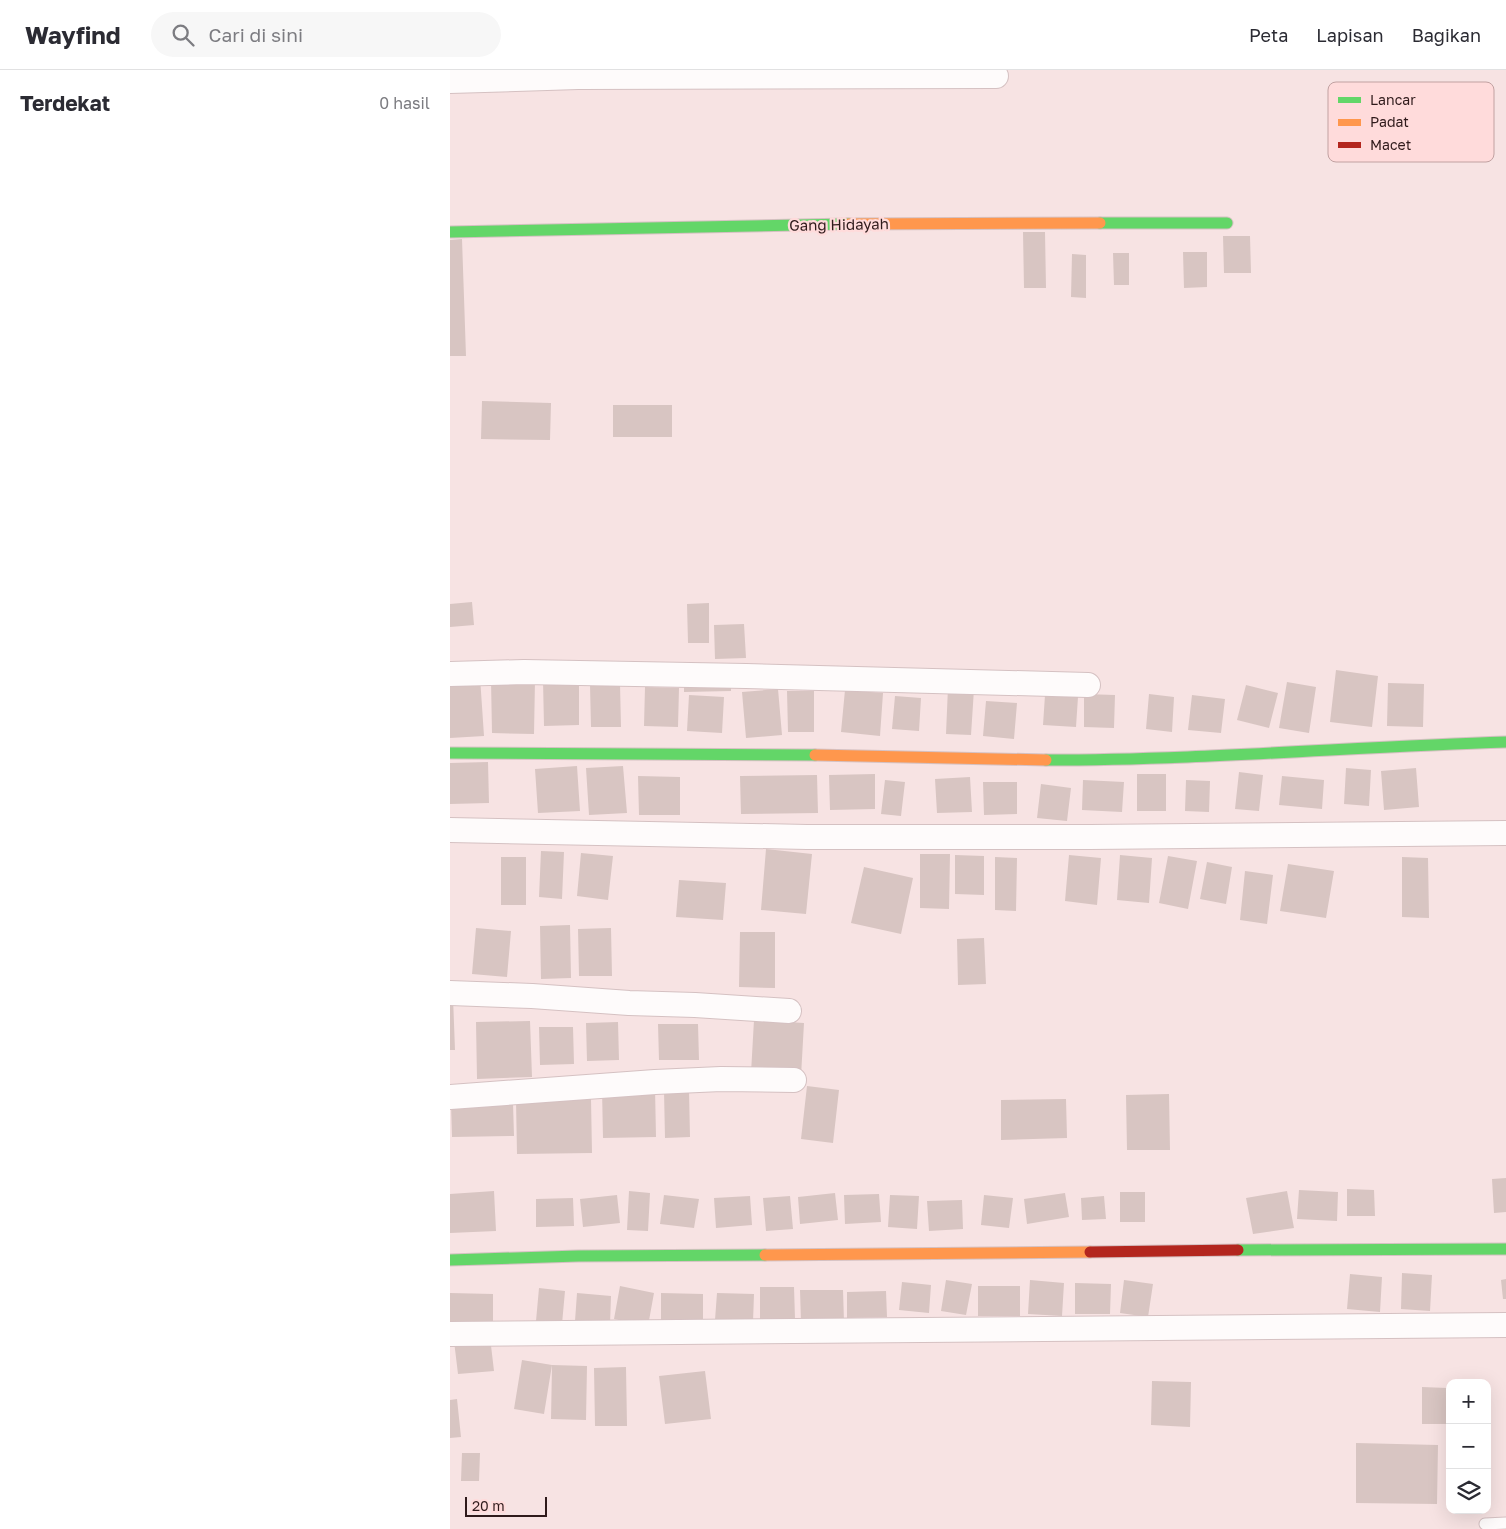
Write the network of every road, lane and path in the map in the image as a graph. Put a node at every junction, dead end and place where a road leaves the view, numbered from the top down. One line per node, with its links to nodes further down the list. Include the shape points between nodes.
1 (996, 76): 2 (street, via 578,77)
2 (450, 81)
3 (1227, 223): 4 (street, Gang Hidayah, via 874,223)
4 (450, 232)
5 (450, 674): 6 (street, via 707,675)
6 (1088, 685)
7 (1506, 742): 8 (street, via 1118,760)
8 (450, 753)
9 (450, 830): 10 (street, via 807,837)
10 (1506, 833)
11 (450, 993): 12 (street)
12 (789, 1011)
13 (794, 1080): 14 (street, via 655,1082)
14 (450, 1098)
15 (1506, 1249): 16 (street, via 588,1256)
16 (450, 1260)
17 (1506, 1326): 18 (street)
18 (450, 1334)
19 (1506, 1523): 20 (lane)
20 (1485, 1524)

